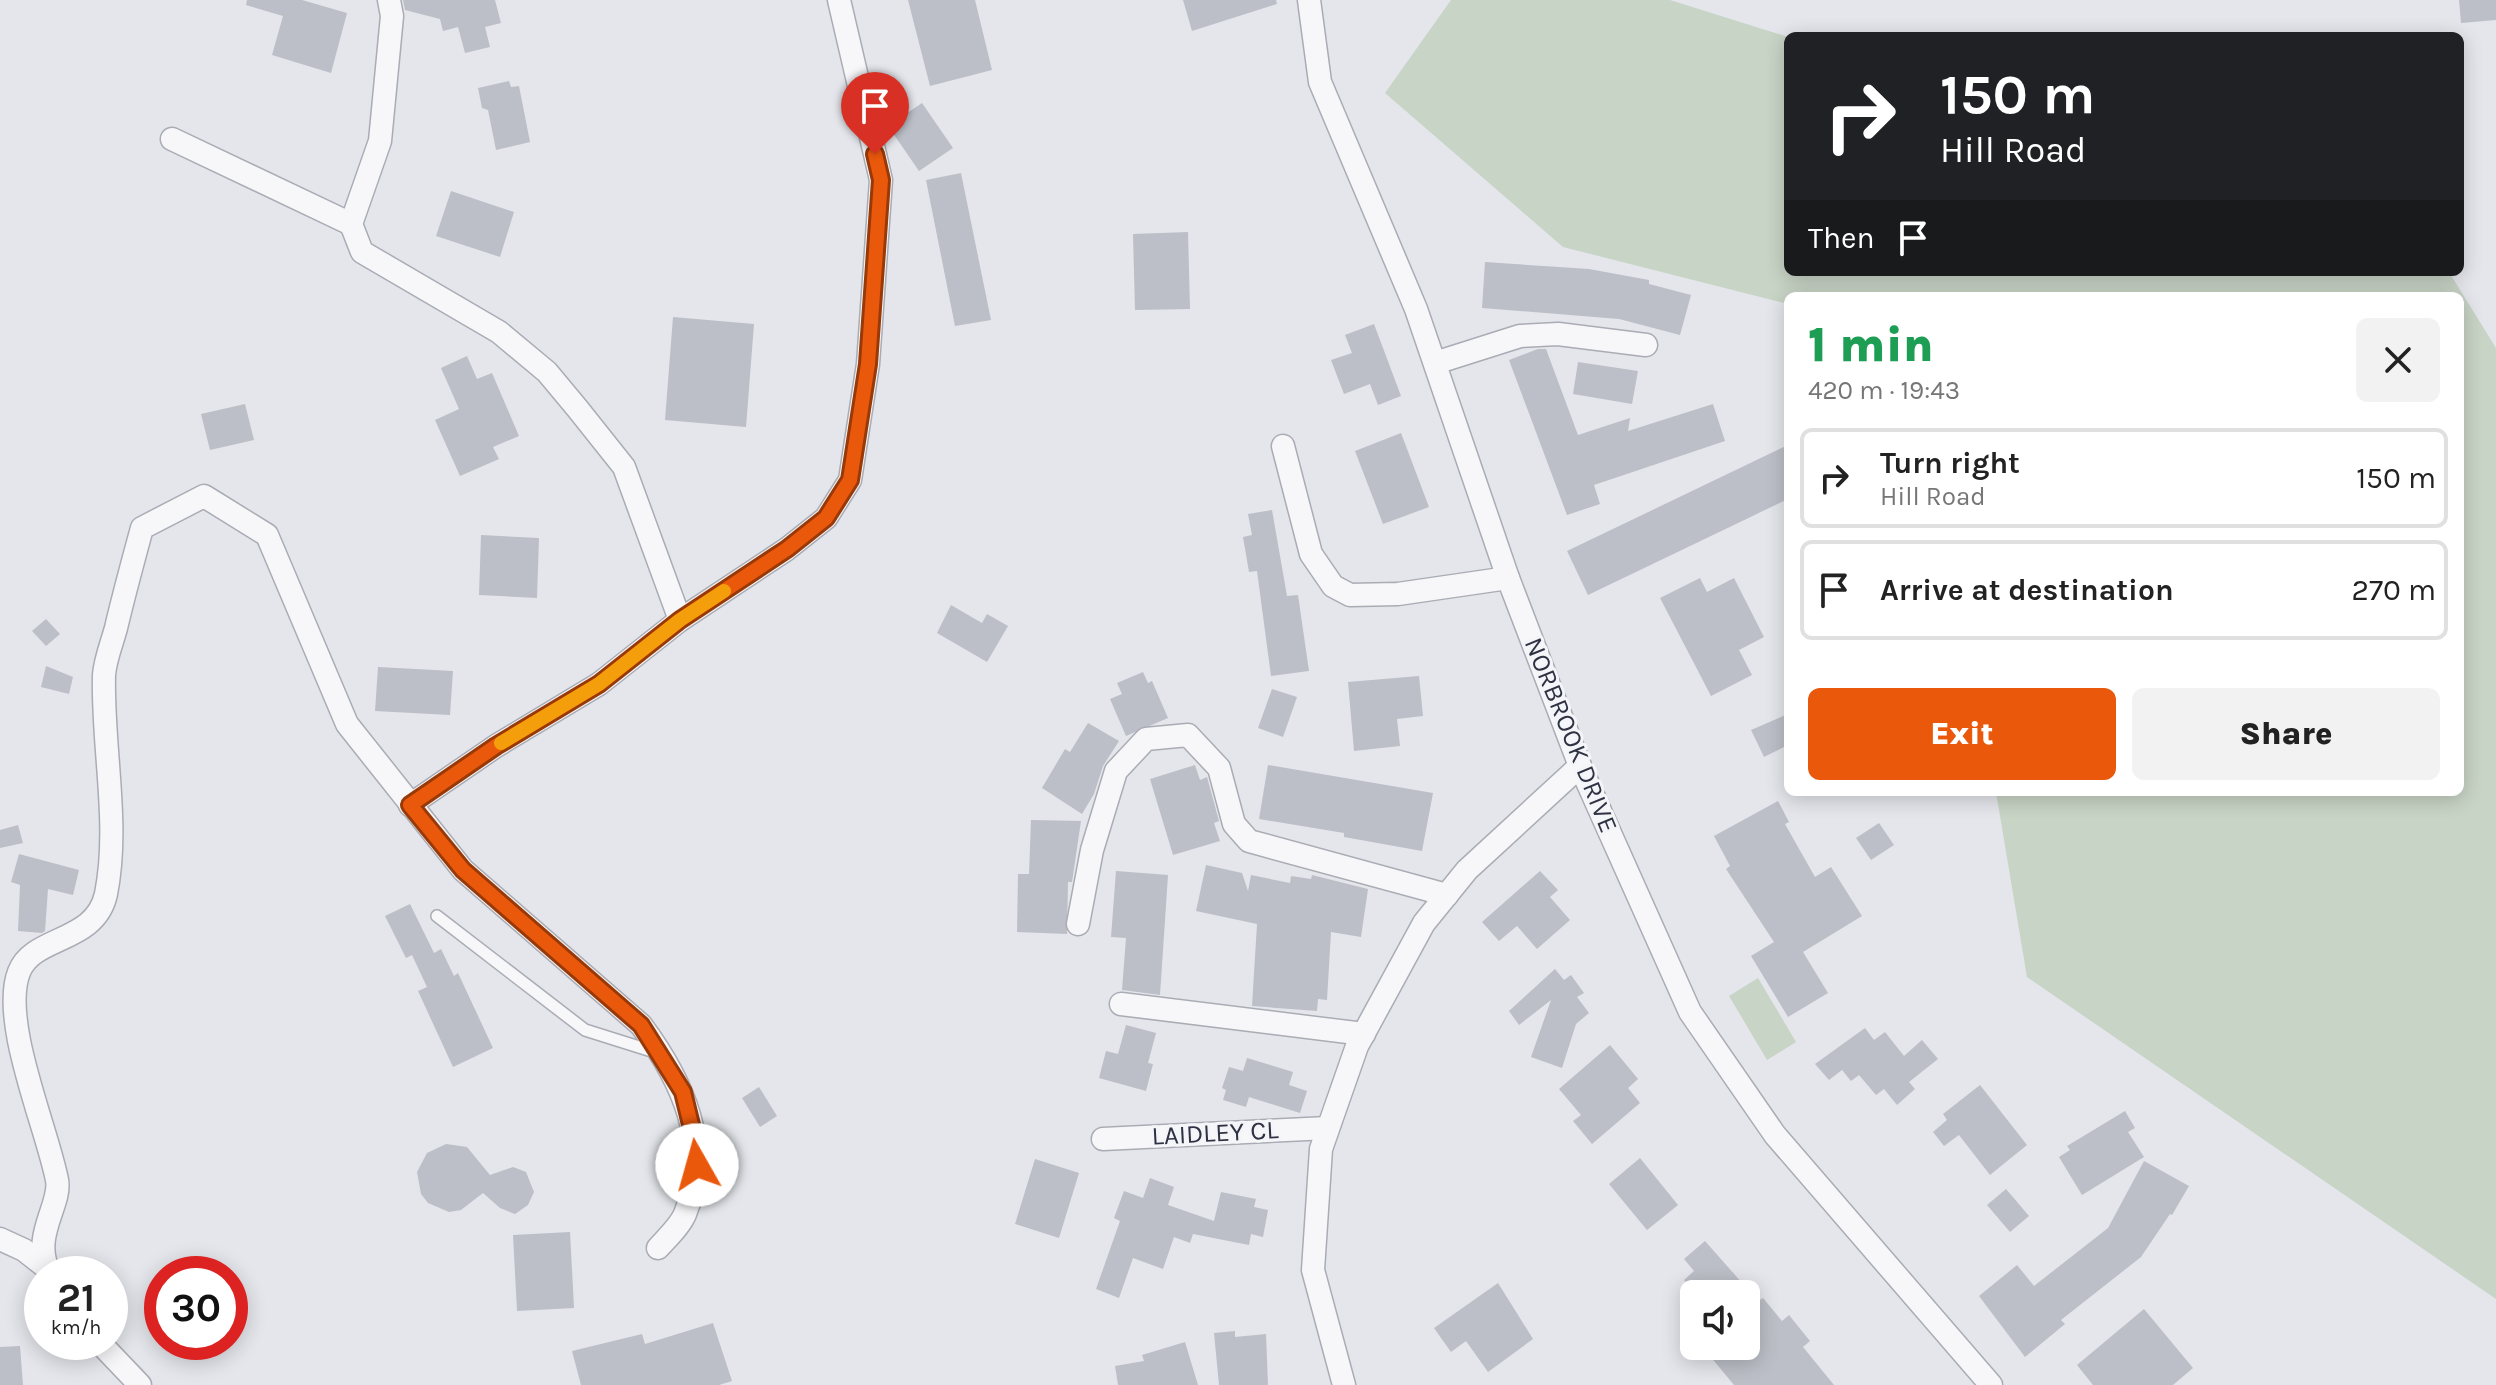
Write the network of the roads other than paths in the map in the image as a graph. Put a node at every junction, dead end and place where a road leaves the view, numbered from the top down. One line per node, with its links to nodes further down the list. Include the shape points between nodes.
1 (389, 0): 5 (street, via 392,16 380,141)
2 (839, 0): 10 (street, via 881,180 868,364 850,480 826,518)
3 (1309, 0): 7 (street, NORBROOK DRIVE, via 1320,82)
4 (172, 139): 5 (street)
5 (351, 224): 10 (street, via 362,252 499,332 547,372 577,408 624,467)
6 (1646, 345): 7 (street, via 1558,334 1520,336)
7 (1435, 363): 9 (street, NORBROOK DRIVE)
8 (1283, 446): 9 (street, via 1311,554 1333,586 1350,595 1398,594)
9 (1508, 578): 11 (street, NORBROOK DRIVE)
10 (680, 620): 12 (street, via 599,684)
11 (1580, 766): 13 (street, via 1507,831); 28 (street, NORBROOK DRIVE, via 1690,1012 1719,1058 1775,1135)
12 (410, 805): 18 (street, via 463,870 641,1025); 24 (street, via 347,724 267,535 204,496 142,528 104,672 110,819 106,896 88,926 34,953 19,971 15,997 33,1098 58,1183 43,1238)
13 (1447, 895): 15 (street, via 1249,841 1234,824 1219,768 1188,735 1146,739 1116,771 1092,850); 17 (street, via 1424,923)
14 (437, 916): 18 (lane, via 585,1030)
15 (1078, 924)
16 (1121, 1004): 17 (street)
17 (1364, 1034): 19 (street)
18 (662, 1054): 22 (street, via 683,1092 697,1165 684,1216)
19 (1328, 1128): 20 (street, LAIDLEY CL); 27 (street, via 1321,1149 1313,1270)
20 (1103, 1139)
21 (0, 1239): 23 (street)
22 (658, 1248)
23 (31, 1256)
24 (46, 1256)
25 (112, 1360): 26 (street)
26 (140, 1385)
27 (1344, 1385)
28 (1991, 1385)

